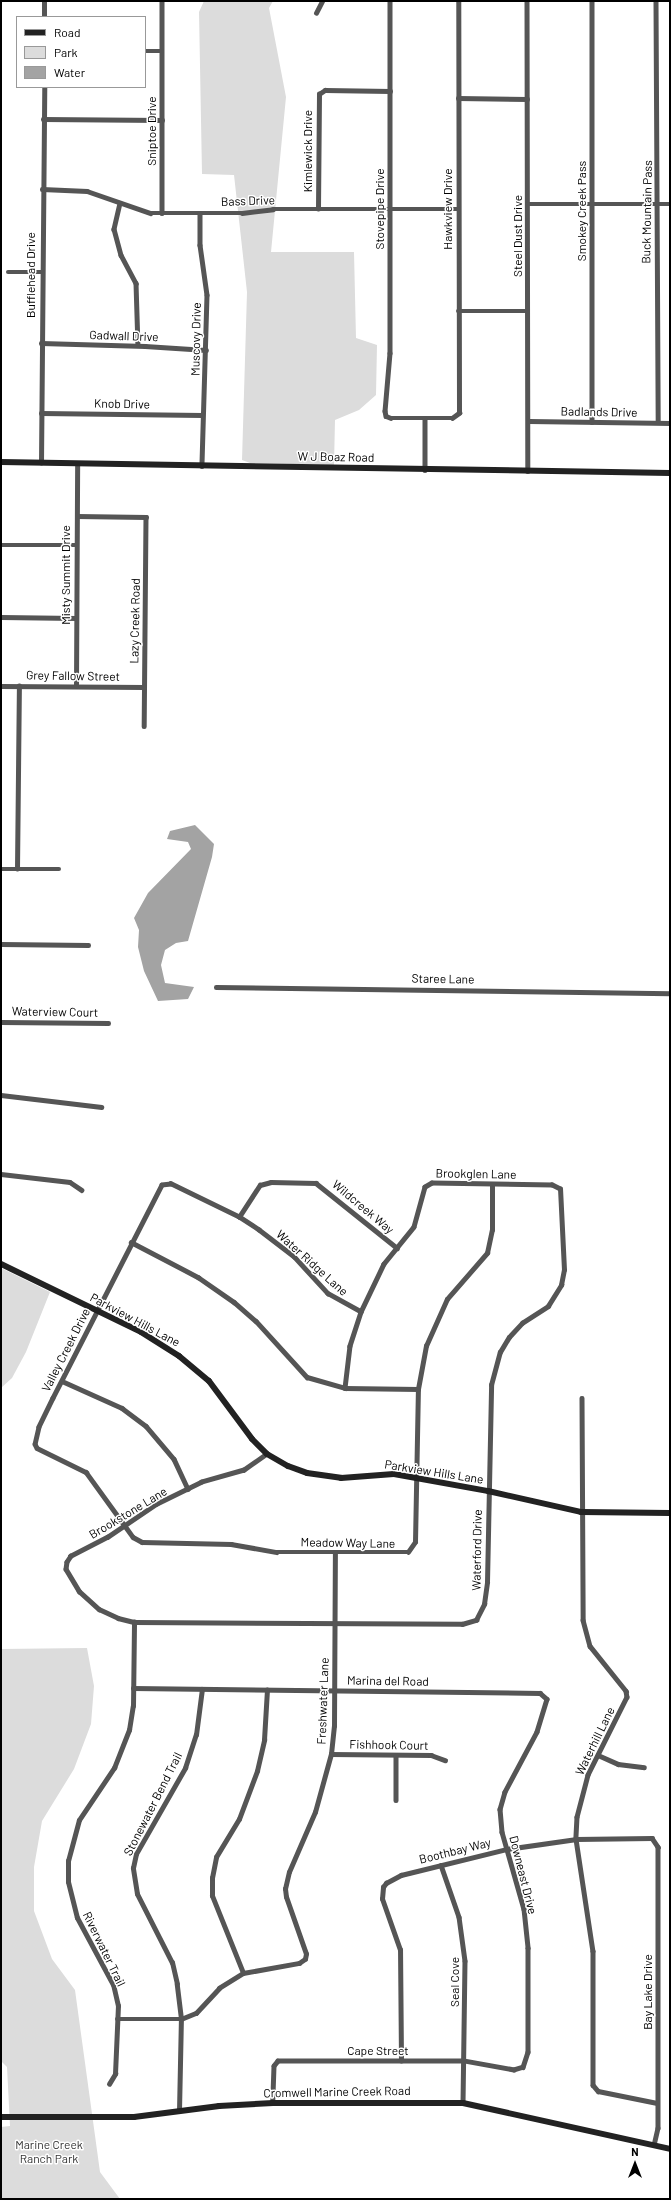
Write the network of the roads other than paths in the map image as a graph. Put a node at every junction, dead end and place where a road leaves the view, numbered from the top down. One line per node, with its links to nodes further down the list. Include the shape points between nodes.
1 (44, 1): 10 (street)
2 (162, 1): 12 (street, Sniptoe Drive)
3 (322, 1): 9 (street)
4 (390, 1): 14 (street, Stovepipe Drive)
5 (458, 1): 15 (street, Hawkview Drive)
6 (527, 1): 16 (street, Steel Dust Drive)
7 (592, 1): 23 (street, Smokey Creek Pass)
8 (656, 1): 24 (street, Buck Mountain Pass)
9 (316, 13)
10 (44, 16)
11 (146, 51): 12 (street)
12 (162, 51): 18 (street, Sniptoe Drive)
13 (44, 88): 17 (street, Bufflehead Drive)
14 (390, 91): 25 (street, Kimlewick Drive, via 320,92); 26 (street, Stovepipe Drive)
15 (458, 98): 16 (street); 27 (street, Hawkview Drive)
16 (527, 99): 21 (street, Steel Dust Drive)
17 (43, 119): 18 (street); 19 (street, Bufflehead Drive)
18 (162, 120): 28 (street, Sniptoe Drive)
19 (42, 189): 20 (street, Bass Drive, via 82,190); 31 (street, Bufflehead Drive)
20 (120, 203): 28 (street, Bass Drive, via 145,212); 35 (street, via 114,229 121,255 136,283)
21 (528, 204): 23 (street); 33 (street, Steel Dust Drive)
22 (670, 204): 24 (street)
23 (592, 205): 24 (street); 41 (street, Smokey Creek Pass)
24 (656, 205): 42 (street, Buck Mountain Pass)
25 (318, 209): 26 (street, Bass Drive); 29 (street, Bass Drive)
26 (390, 209): 27 (street, Bass Drive); 39 (street, Stovepipe Drive, via 390,353 385,396 386,416)
27 (458, 210): 32 (street, Hawkview Drive)
28 (162, 213): 29 (street, Bass Drive)
29 (200, 213): 36 (street, Muscovy Drive, via 200,251 207,286)
30 (8, 272): 31 (street)
31 (41, 272): 34 (street, Bufflehead Drive)
32 (458, 311): 33 (street); 39 (street, Hawkview Drive, via 459,413 456,417)
33 (528, 311): 40 (street, Steel Dust Drive)
34 (42, 344): 35 (street, Gadwall Drive); 37 (street, Bufflehead Drive)
35 (138, 345): 36 (street, Gadwall Drive)
36 (206, 350): 38 (street, Muscovy Drive)
37 (41, 413): 38 (street, Knob Drive); 45 (street, Bufflehead Drive)
38 (202, 415): 47 (street, Muscovy Drive)
39 (424, 418): 48 (street)
40 (529, 421): 41 (street, Badlands Drive); 49 (street, Steel Dust Drive)
41 (592, 422): 42 (street, Badlands Drive)
42 (658, 422): 43 (street, Badlands Drive)
43 (670, 422)
44 (1, 462): 45 (street, W J Boaz Road)
45 (41, 463): 46 (street, W J Boaz Road)
46 (77, 464): 47 (street, W J Boaz Road); 51 (street, Misty Summit Drive)
47 (202, 466): 48 (street, W J Boaz Road)
48 (425, 470): 49 (street, W J Boaz Road)
49 (528, 471): 50 (street, W J Boaz Road)
50 (670, 473)
51 (77, 516): 53 (street, Misty Summit Drive); 59 (street, Lazy Creek Road, via 146,517)
52 (1, 545): 53 (street)
53 (77, 545): 55 (street, Misty Summit Drive)
54 (1, 618): 55 (street)
55 (76, 618): 58 (street, Misty Summit Drive)
56 (1, 686): 57 (street, Grey Fallow Street)
57 (19, 686): 58 (street, Grey Fallow Street); 62 (street)
58 (76, 686): 59 (street, Grey Fallow Street)
59 (144, 687): 60 (street, Lazy Creek Road)
60 (144, 726)
61 (1, 869): 62 (street)
62 (17, 869): 63 (street)
63 (59, 869)
64 (1, 944): 65 (street)
65 (88, 945)
66 (216, 987): 67 (street, Staree Lane)
67 (670, 993)
68 (1, 1022): 69 (street, Waterview Court)
69 (108, 1023)
70 (1, 1095): 71 (street)
71 (101, 1107)
72 (1, 1174): 76 (street, via 70,1182)
73 (165, 1184): 77 (street, Water Ridge Lane, via 171,1184); 78 (street, Valley Creek Drive, via 160,1186)
74 (492, 1185): 75 (street, Brookglen Lane); 79 (street, Brookglen Lane, via 427,1185 422,1190 414,1227); 85 (street, Meadow Way Lane, via 489,1247 477,1268 447,1299 436,1320 426,1346)
75 (557, 1187): 91 (street, Waterford Drive, via 561,1191 564,1270 562,1285 548,1306 522,1324 509,1337 495,1366 490,1393)
76 (82, 1190)
77 (239, 1217): 79 (street, Wildcreek Way, via 253,1192 260,1185 271,1182 316,1183); 82 (street, Water Ridge Lane, via 294,1257 328,1294)
78 (131, 1242): 81 (street, Valley Creek Drive); 84 (street, via 198,1277 234,1302 256,1321 307,1377)
79 (397, 1248): 82 (street, Brookglen Lane, via 384,1264)
80 (1, 1264): 81 (street, Parkview Hills Lane)
81 (96, 1311): 83 (street, Valley Creek Drive); 88 (street, Parkview Hills Lane, via 160,1342 195,1368 222,1396 252,1440)
82 (361, 1312): 84 (street, Brookglen Lane, via 350,1346)
83 (62, 1381): 87 (street, Valley Creek Drive, via 39,1427); 90 (street, via 122,1408 146,1426 174,1459)
84 (344, 1388): 85 (street)
85 (418, 1389): 89 (street, Meadow Way Lane)
86 (582, 1398): 92 (street, Waterhill Lane)
87 (35, 1444): 94 (street, Meadow Way Lane, via 37,1448 86,1472)
88 (267, 1454): 89 (street, Parkview Hills Lane, via 288,1466 324,1477 377,1474); 90 (street, Brookstone Lane, via 244,1470 202,1482)
89 (416, 1478): 91 (street, Parkview Hills Lane); 95 (street, Meadow Way Lane, via 415,1542 411,1549 404,1553)
90 (188, 1490): 94 (street, Brookstone Lane, via 157,1504)
91 (488, 1491): 92 (street, Parkview Hills Lane); 98 (street, Waterford Drive, via 487,1589 484,1604 476,1620 462,1624)
92 (581, 1512): 93 (street, Parkview Hills Lane); 106 (street, Waterhill Lane, via 582,1612 585,1634 590,1646 626,1691 627,1697)
93 (670, 1513)
94 (125, 1527): 95 (street, Meadow Way Lane, via 133,1537 146,1542 220,1543 271,1551); 96 (street, Brookstone Lane, via 71,1556)
95 (335, 1552): 98 (street, Freshwater Lane)
96 (67, 1562): 97 (street, Waterford Drive, via 70,1576 85,1599 108,1614)
97 (134, 1622): 98 (street, Waterford Drive); 99 (street, Riverwater Trail)
98 (335, 1623): 102 (street, Freshwater Lane)
99 (133, 1688): 100 (street, Marina del Road); 115 (street, Riverwater Trail, via 131,1722 124,1745 114,1768 79,1820 68,1861 72,1904 86,1937 113,1985 118,2006)
100 (202, 1689): 101 (street, Marina del Road); 116 (street, Stonewater Bend Trail, via 196,1735 185,1768 136,1854 133,1868 137,1894 172,1963)
101 (267, 1690): 102 (street, Marina del Road); 114 (street, via 264,1740 257,1771 239,1820 216,1857 212,1878 212,1896)
102 (334, 1691): 103 (street, Marina del Road, via 540,1693); 104 (street, Freshwater Lane)
103 (546, 1696): 112 (street, Downeast Drive, via 547,1707 537,1732 502,1800 500,1820)
104 (331, 1754): 105 (street, Fishhook Court); 114 (street, Freshwater Lane, via 315,1812 289,1872 285,1889 306,1954 305,1959 299,1963)
105 (396, 1755): 107 (street, Fishhook Court, via 431,1755); 109 (street)
106 (598, 1755): 108 (street, via 618,1764); 110 (street, Waterhill Lane, via 579,1801)
107 (445, 1760)
108 (644, 1767)
109 (396, 1800)
110 (576, 1839): 111 (street, Boothbay Way); 112 (street, Boothbay Way); 122 (street, Waterhill Lane, via 594,1951 594,2088)
111 (654, 1839): 122 (street, Bay Lake Drive, via 658,1847)
112 (507, 1849): 113 (street, Boothbay Way); 119 (street, Downeast Drive, via 524,1909 528,1948 528,2052)
113 (441, 1865): 117 (street, Boothbay Way, via 401,1875 383,1887 382,1899 400,1950); 118 (street, Seal Cove, via 459,1917 463,1940)
114 (243, 1973): 116 (street, via 219,1988 196,2013)
115 (117, 2019): 116 (street); 120 (street, Riverwater Trail, via 115,2074)
116 (181, 2020): 124 (street, Stonewater Bend Trail)
117 (401, 2061): 118 (street, Cape Street); 123 (street, Cape Street, via 278,2061 274,2066)
118 (464, 2061): 119 (street, Cape Street); 121 (street, Seal Cove)
119 (521, 2069)
120 (109, 2084)
121 (463, 2103): 123 (street, Cromwell Marine Creek Road); 126 (street, Cromwell Marine Creek Road)
122 (657, 2103): 126 (street, Bay Lake Drive, via 658,2128)
123 (273, 2104): 124 (street, Cromwell Marine Creek Road, via 219,2106)
124 (179, 2111): 125 (street, Cromwell Marine Creek Road, via 124,2118)
125 (1, 2117)
126 (654, 2145): 127 (street, Cromwell Marine Creek Road)
127 (670, 2149)

